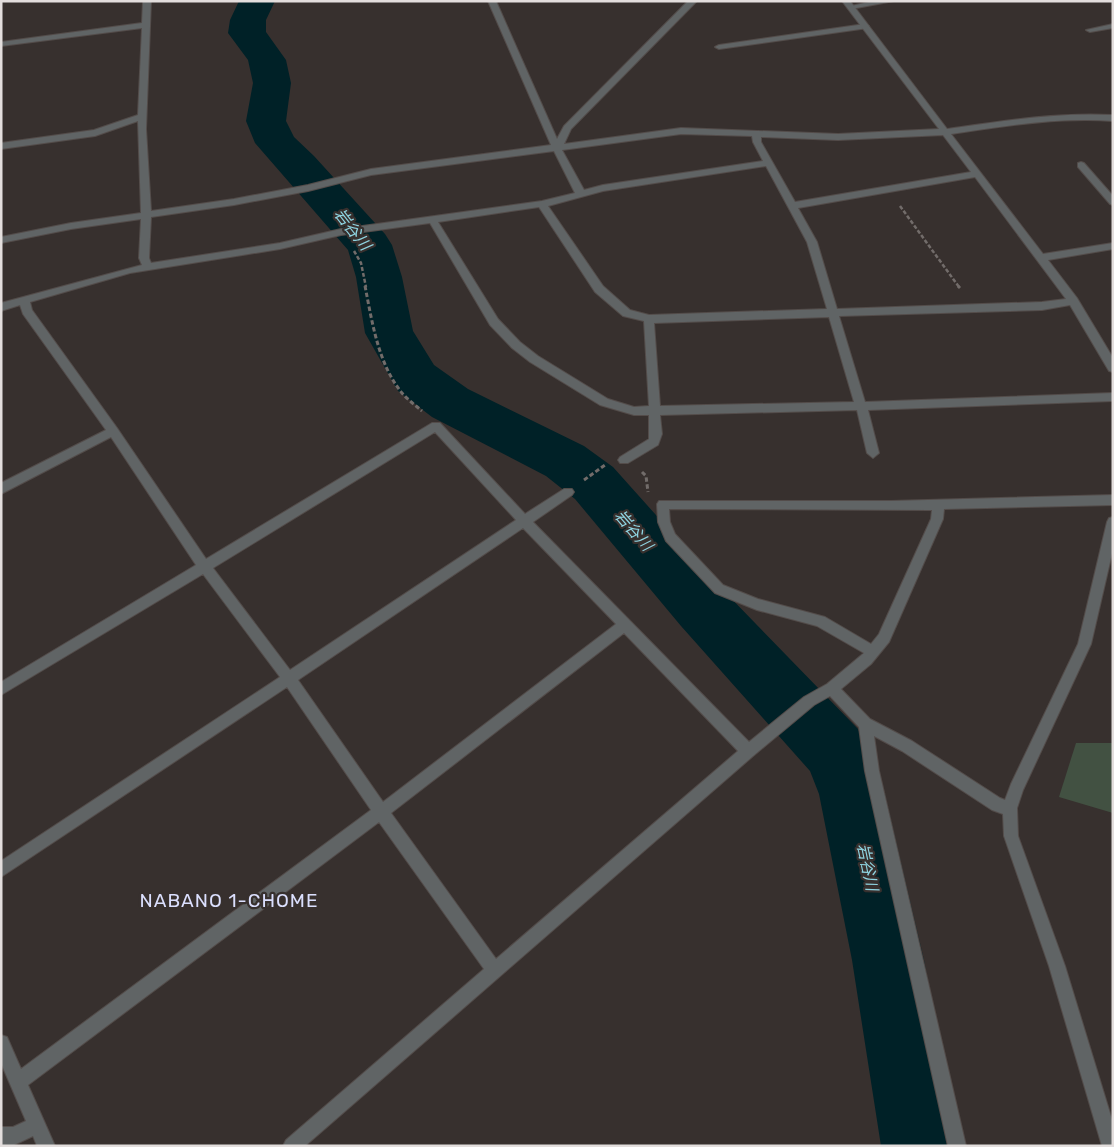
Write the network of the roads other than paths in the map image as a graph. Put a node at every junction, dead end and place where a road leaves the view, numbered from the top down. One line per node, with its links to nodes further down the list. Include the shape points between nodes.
1 (147, 1): 6 (street)
2 (492, 1): 17 (street)
3 (693, 1): 17 (street, via 567,128)
4 (890, 1): 5 (street)
5 (848, 4): 7 (street)
6 (146, 25): 10 (street); 12 (street)
7 (865, 26): 11 (street); 14 (street)
8 (1113, 26): 9 (street)
9 (1090, 30)
10 (1, 44)
11 (719, 47)
12 (143, 116): 16 (street, via 95,134); 25 (street)
13 (1113, 118): 14 (street, via 1082,116)
14 (943, 132): 15 (street, via 838,137); 20 (street)
15 (756, 134): 17 (street, via 681,131); 18 (street)
16 (1, 146)
17 (558, 147): 21 (street); 25 (street, via 371,172 308,188)
18 (769, 163): 21 (street); 24 (street)
19 (1081, 166): 22 (street)
20 (978, 174): 24 (street); 29 (street)
21 (582, 194): 23 (street)
22 (1113, 202)
23 (542, 204): 26 (street); 35 (street, via 599,289 627,312)
24 (792, 206): 34 (street, via 812,242)
25 (146, 215): 27 (street); 30 (street, via 144,258)
26 (432, 219): 30 (street); 39 (street, via 494,322 516,345 604,402 634,411)
27 (1, 240)
28 (1113, 246): 29 (street)
29 (1041, 258): 32 (street)
30 (148, 268): 31 (street, via 130,270)
31 (24, 300): 33 (street); 40 (street, via 27,311)
32 (1073, 301): 34 (street, via 1042,306); 36 (street)
33 (1, 307)
34 (833, 312): 35 (street); 38 (street)
35 (649, 319): 39 (street)
36 (1113, 368)
37 (1113, 397): 38 (street)
38 (861, 406): 39 (street); 41 (street)
39 (655, 410): 42 (street, via 654,442)
40 (113, 431): 43 (street); 49 (street)
41 (873, 453)
42 (624, 460)
43 (1, 490)
44 (568, 492): 47 (street)
45 (1113, 500): 46 (street)
46 (939, 505): 51 (street, via 930,536 884,638); 51 (street, via 663,504 664,522 670,537 719,589 757,604 820,621)
47 (524, 521): 49 (street, via 436,426); 50 (street); 52 (street)
48 (1113, 522): 57 (street, via 1084,644)
49 (204, 566): 52 (street); 54 (street)
50 (626, 624): 56 (street); 58 (street)
51 (874, 652): 53 (street)
52 (288, 677): 58 (street); 59 (street)
53 (832, 688): 55 (street); 56 (street, via 809,702)
54 (1, 689)
55 (866, 724): 57 (street, via 907,746 997,805); 67 (street, via 872,771)
56 (748, 751): 60 (street)
57 (1010, 808): 68 (street, via 1011,836 1057,966)
58 (381, 812): 60 (street); 62 (street)
59 (1, 870)
60 (494, 970): 65 (street)
61 (1, 1043): 62 (street)
62 (18, 1082): 63 (street)
63 (36, 1124): 64 (street, via 14,1136); 66 (street)
64 (1, 1136)
65 (302, 1142)
66 (46, 1146)
67 (958, 1146)
68 (1110, 1146)

